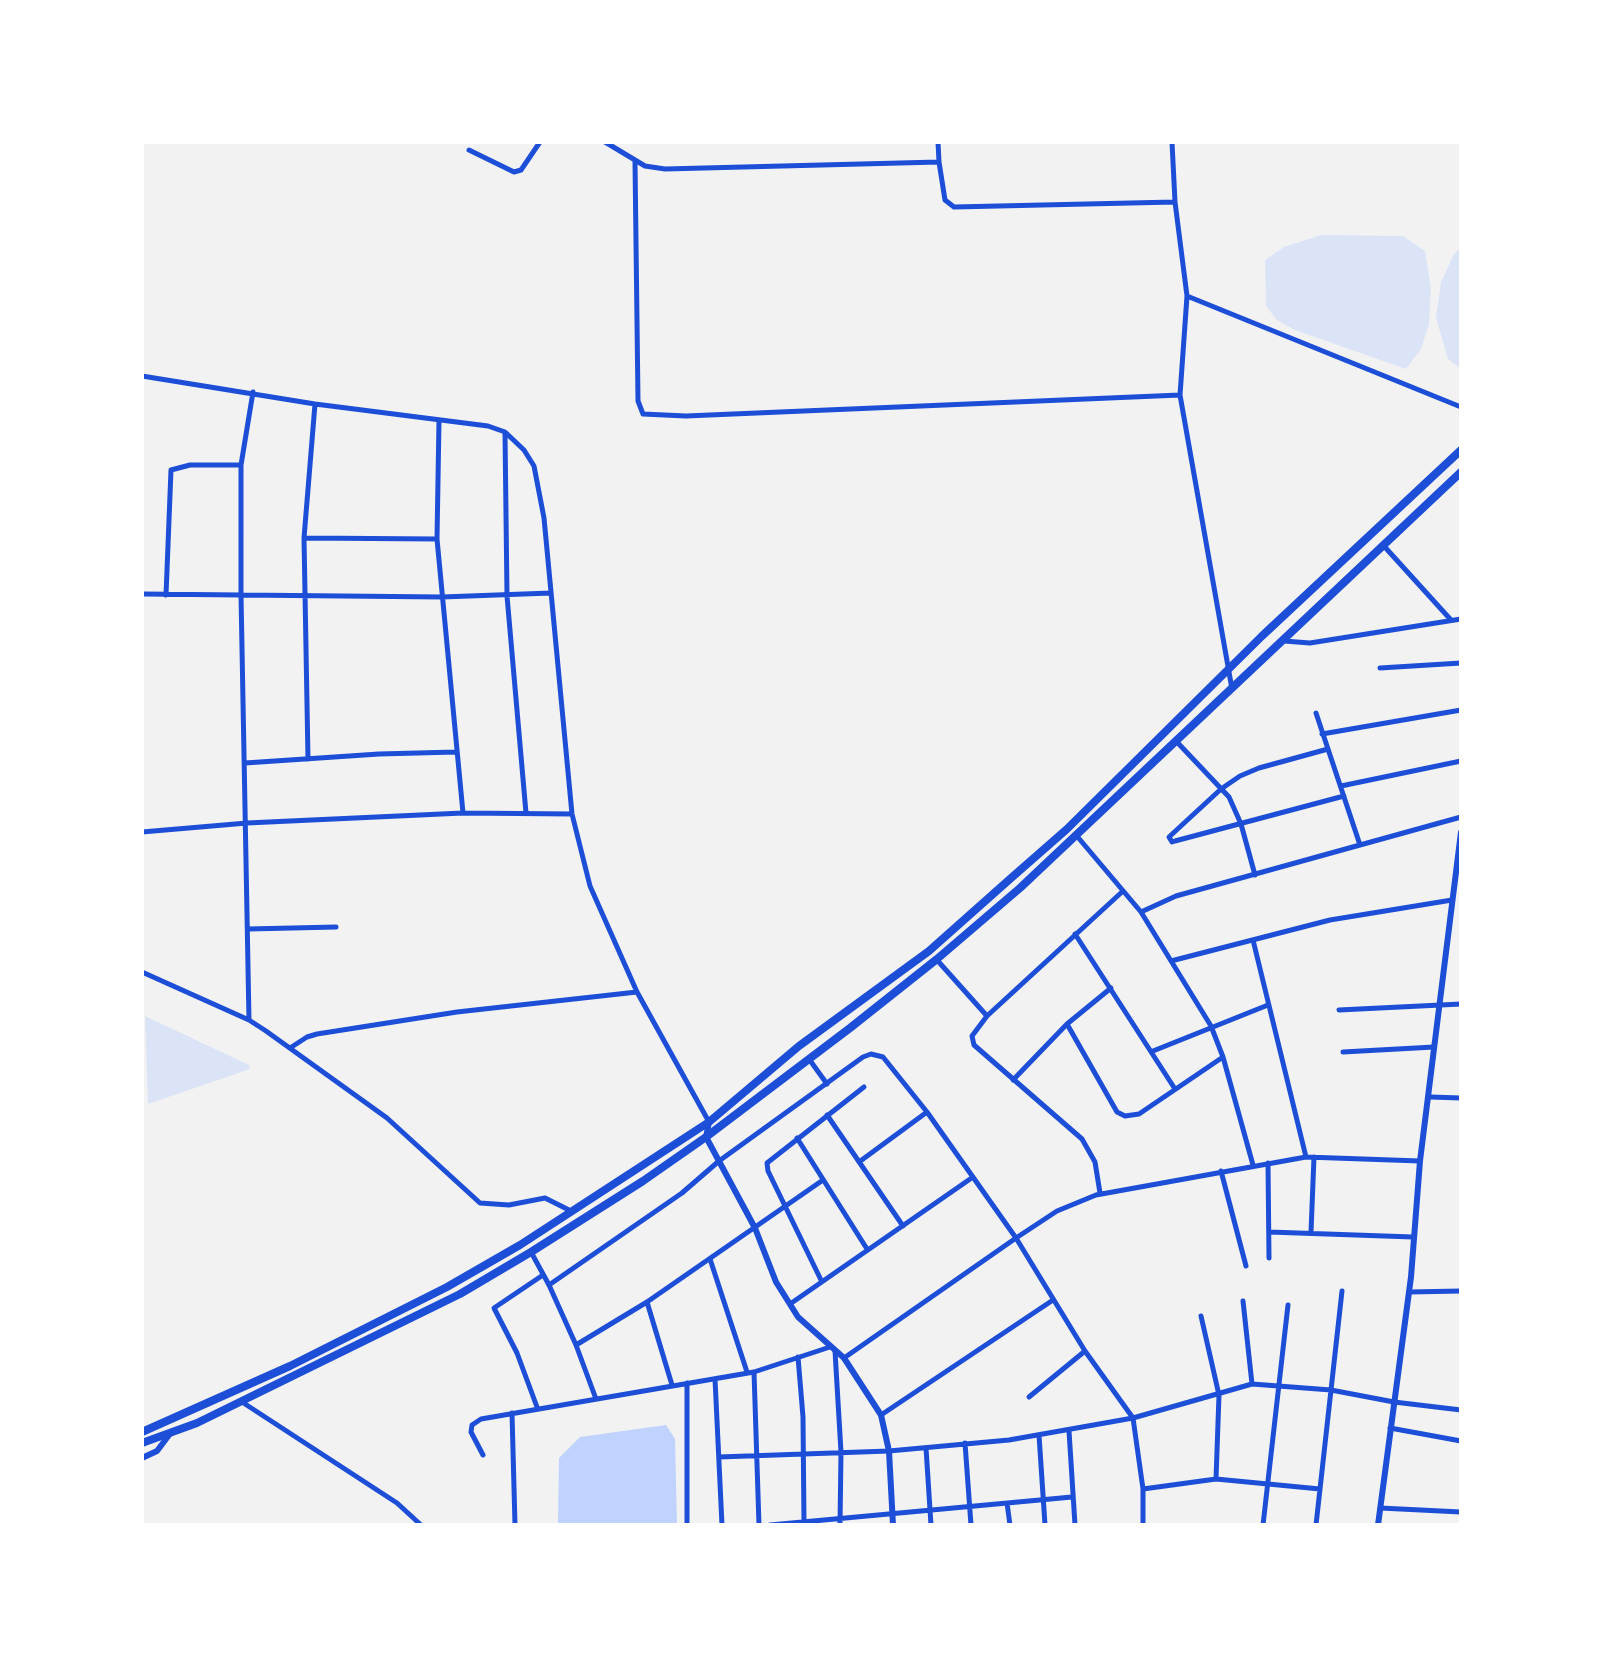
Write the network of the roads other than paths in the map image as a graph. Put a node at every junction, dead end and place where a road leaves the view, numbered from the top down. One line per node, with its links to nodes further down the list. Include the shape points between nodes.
1 (540, 142): 5 (street, via 514,172)
2 (938, 142): 7 (street)
3 (1172, 142): 8 (street)
4 (608, 143): 6 (street)
5 (469, 150)
6 (635, 162): 7 (street, via 665,169); 12 (street, via 638,401 643,414)
7 (939, 162): 8 (street, via 945,200 954,207)
8 (1175, 202): 9 (street)
9 (1187, 296): 12 (street); 14 (street)
10 (142, 376): 11 (street)
11 (253, 392): 13 (street); 18 (street)
12 (1180, 395): 35 (street)
13 (315, 404): 15 (street); 20 (street)
14 (1461, 407)
15 (439, 421): 16 (street); 21 (street)
16 (505, 432): 23 (street, via 534,466); 28 (street)
17 (1461, 450): 35 (main road)
18 (241, 465): 26 (street, via 171,470); 27 (street)
19 (1461, 472): 22 (main road)
20 (304, 538): 21 (street); 25 (street)
21 (437, 539): 29 (street)
22 (1383, 545): 31 (street); 32 (main road)
23 (551, 593): 28 (street); 51 (street)
24 (142, 594): 26 (street)
25 (305, 594): 27 (street); 29 (street); 43 (street)
26 (166, 595): 27 (street)
27 (241, 595): 45 (street)
28 (507, 596): 29 (street); 50 (street)
29 (442, 597): 42 (street)
30 (1461, 619): 31 (street)
31 (1451, 620): 32 (street, via 1310,643)
32 (1282, 640): 36 (main road)
33 (1461, 663): 34 (street)
34 (1380, 668)
35 (1228, 670): 36 (street); 95 (main road, via 1067,829 929,951 799,1046)
36 (1233, 690): 40 (main road)
37 (1461, 710): 39 (street)
38 (1316, 713): 39 (street)
39 (1322, 734): 41 (street)
40 (1176, 741): 47 (street); 57 (main road)
41 (1328, 749): 46 (street); 47 (street, via 1259,768)
42 (456, 752): 43 (street); 49 (street)
43 (308, 759): 45 (street)
44 (1461, 761): 46 (street)
45 (245, 763): 53 (street)
46 (1341, 786): 48 (street)
47 (1221, 789): 54 (street); 54 (street, via 1170,840)
48 (1344, 796): 54 (street); 59 (street)
49 (463, 813): 50 (street); 53 (street)
50 (526, 813): 51 (street)
51 (572, 814): 72 (street, via 590,886)
52 (1461, 817): 59 (street)
53 (247, 823): 55 (street); 65 (street)
54 (1241, 824): 60 (street)
55 (142, 832)
56 (1461, 832): 58 (street)
57 (1076, 835): 61 (street); 68 (main road)
58 (1460, 843): 62 (street)
59 (1360, 845): 60 (street)
60 (1255, 875): 63 (street, via 1176,896)
61 (1123, 891): 63 (street); 66 (street)
62 (1452, 900): 67 (street, via 1330,920); 73 (street)
63 (1141, 912): 69 (street)
64 (336, 927): 65 (street)
65 (248, 929): 78 (street)
66 (1075, 934): 71 (street); 77 (street)
67 (1253, 940): 69 (street); 75 (street)
68 (937, 959): 77 (street); 86 (main road)
69 (1171, 961): 80 (street)
70 (142, 972): 78 (street)
71 (1112, 987): 79 (street); 83 (street)
72 (637, 992): 82 (street, via 317,1034); 95 (street)
73 (1440, 1004): 74 (street); 76 (street); 81 (street)
74 (1461, 1004)
75 (1268, 1005): 80 (street); 98 (street)
76 (1339, 1010)
77 (987, 1016): 87 (street, via 973,1031 972,1041)
78 (249, 1020): 82 (street)
79 (1067, 1024): 87 (street); 90 (street, via 1121,1115 1139,1114)
80 (1211, 1026): 83 (street); 85 (street)
81 (1435, 1047): 84 (street); 91 (street)
82 (290, 1048): 109 (street, via 387,1118 480,1203 509,1205 545,1198)
83 (1153, 1051): 90 (street)
84 (1343, 1052)
85 (1223, 1057): 90 (street); 103 (street)
86 (809, 1059): 88 (street); 96 (main road)
87 (1013, 1080): 107 (street, via 1082,1139 1095,1162)
88 (825, 1081): 93 (street, via 863,1057 877,1055); 99 (street)
89 (864, 1087): 94 (street)
90 (1175, 1089)
91 (1430, 1097): 92 (street); 100 (street)
92 (1461, 1098)
93 (927, 1112): 101 (street); 105 (street)
94 (827, 1115): 97 (street); 101 (street)
95 (709, 1122): 96 (street); 109 (main road)
96 (706, 1137): 99 (street); 117 (main road)
97 (797, 1138): 106 (street); 108 (street, via 767,1163)
98 (1310, 1157): 100 (street); 102 (street); 113 (street)
99 (719, 1161): 111 (street); 123 (street, via 682,1193)
100 (1420, 1161): 114 (street)
101 (859, 1162): 110 (street)
102 (1268, 1163): 103 (street); 112 (street)
103 (1253, 1165): 104 (street)
104 (1221, 1171): 107 (street); 120 (street)
105 (973, 1177): 110 (street); 115 (street)
106 (823, 1180): 108 (street); 116 (street)
107 (1098, 1194): 115 (street, via 1057,1211)
108 (786, 1206): 111 (street); 122 (street)
109 (573, 1212): 157 (main road, via 447,1287)
110 (903, 1226): 116 (street)
111 (755, 1228): 119 (street); 130 (street)
112 (1269, 1232): 113 (street); 118 (street)
113 (1311, 1232): 114 (street)
114 (1413, 1237): 126 (street)
115 (1016, 1238): 127 (street); 137 (street)
116 (867, 1249): 122 (street)
117 (531, 1252): 121 (street); 148 (main road, via 460,1294)
118 (1269, 1258)
119 (710, 1259): 129 (street); 138 (street)
120 (1246, 1266)
121 (543, 1275): 123 (street); 150 (street, via 494,1308)
122 (821, 1280): 130 (street)
123 (549, 1285): 133 (street)
124 (1342, 1291): 144 (street)
125 (1461, 1291): 126 (street)
126 (1409, 1292): 149 (street)
127 (1053, 1300): 135 (street); 153 (street)
128 (1243, 1301): 141 (street)
129 (647, 1302): 133 (street); 143 (street)
130 (790, 1304): 134 (street)
131 (1288, 1305): 142 (street)
132 (1201, 1316): 145 (street)
133 (576, 1345): 147 (street)
134 (833, 1349): 136 (street); 137 (street); 165 (street)
135 (1085, 1351): 146 (street); 154 (street)
136 (798, 1357): 138 (street); 166 (street)
137 (844, 1358): 153 (street)
138 (750, 1372): 139 (street); 168 (street)
139 (715, 1379): 140 (street); 169 (street)
140 (687, 1383): 143 (street); 187 (street)
141 (1252, 1384): 142 (street); 145 (street)
142 (1280, 1384): 144 (street); 172 (street)
143 (672, 1385): 147 (street)
144 (1331, 1390): 149 (street); 174 (street)
145 (1219, 1395): 154 (street); 171 (street)
146 (1029, 1397)
147 (596, 1399): 150 (street)
148 (242, 1402): 158 (main road); 185 (street, via 397,1503)
149 (1394, 1402): 151 (street); 155 (street)
150 (537, 1407): 152 (street)
151 (1461, 1410)
152 (512, 1413): 167 (street, via 472,1425 473,1440); 186 (street)
153 (881, 1415): 164 (street)
154 (1133, 1418): 156 (street); 173 (street)
155 (1390, 1428): 160 (street); 179 (street)
156 (1069, 1431): 159 (street); 175 (street)
157 (142, 1432)
158 (169, 1435): 161 (main road); 170 (street, via 157,1451)
159 (1039, 1435): 162 (street); 176 (street)
160 (1461, 1441)
161 (142, 1443)
162 (965, 1443): 163 (street); 178 (street)
163 (926, 1448): 164 (street); 180 (street)
164 (889, 1451): 165 (street); 182 (street)
165 (841, 1452): 166 (street); 183 (street)
166 (804, 1454): 168 (street); 184 (street)
167 (483, 1455)
168 (757, 1455): 169 (street); 189 (street)
169 (719, 1457): 188 (street)
170 (142, 1458)
171 (1216, 1479): 172 (street); 173 (street)
172 (1267, 1482): 174 (street); 199 (street)
173 (1143, 1489): 198 (street)
174 (1320, 1489): 200 (street)
175 (1072, 1497): 176 (street); 197 (street)
176 (1043, 1499): 177 (street); 196 (street)
177 (1007, 1503): 178 (street); 195 (street)
178 (970, 1506): 180 (street); 194 (street)
179 (1380, 1508): 181 (street); 201 (street)
180 (930, 1510): 182 (street); 193 (street)
181 (1461, 1512)
182 (892, 1513): 183 (street); 192 (street)
183 (840, 1517): 184 (street); 191 (street)
184 (804, 1523): 190 (street)
185 (421, 1525)
186 (515, 1525)
187 (687, 1525)
188 (722, 1525)
189 (759, 1525)
190 (770, 1525)
191 (840, 1525)
192 (893, 1525)
193 (931, 1525)
194 (971, 1525)
195 (1010, 1525)
196 (1045, 1525)
197 (1075, 1525)
198 (1143, 1525)
199 (1263, 1525)
200 (1316, 1525)
201 (1378, 1525)

